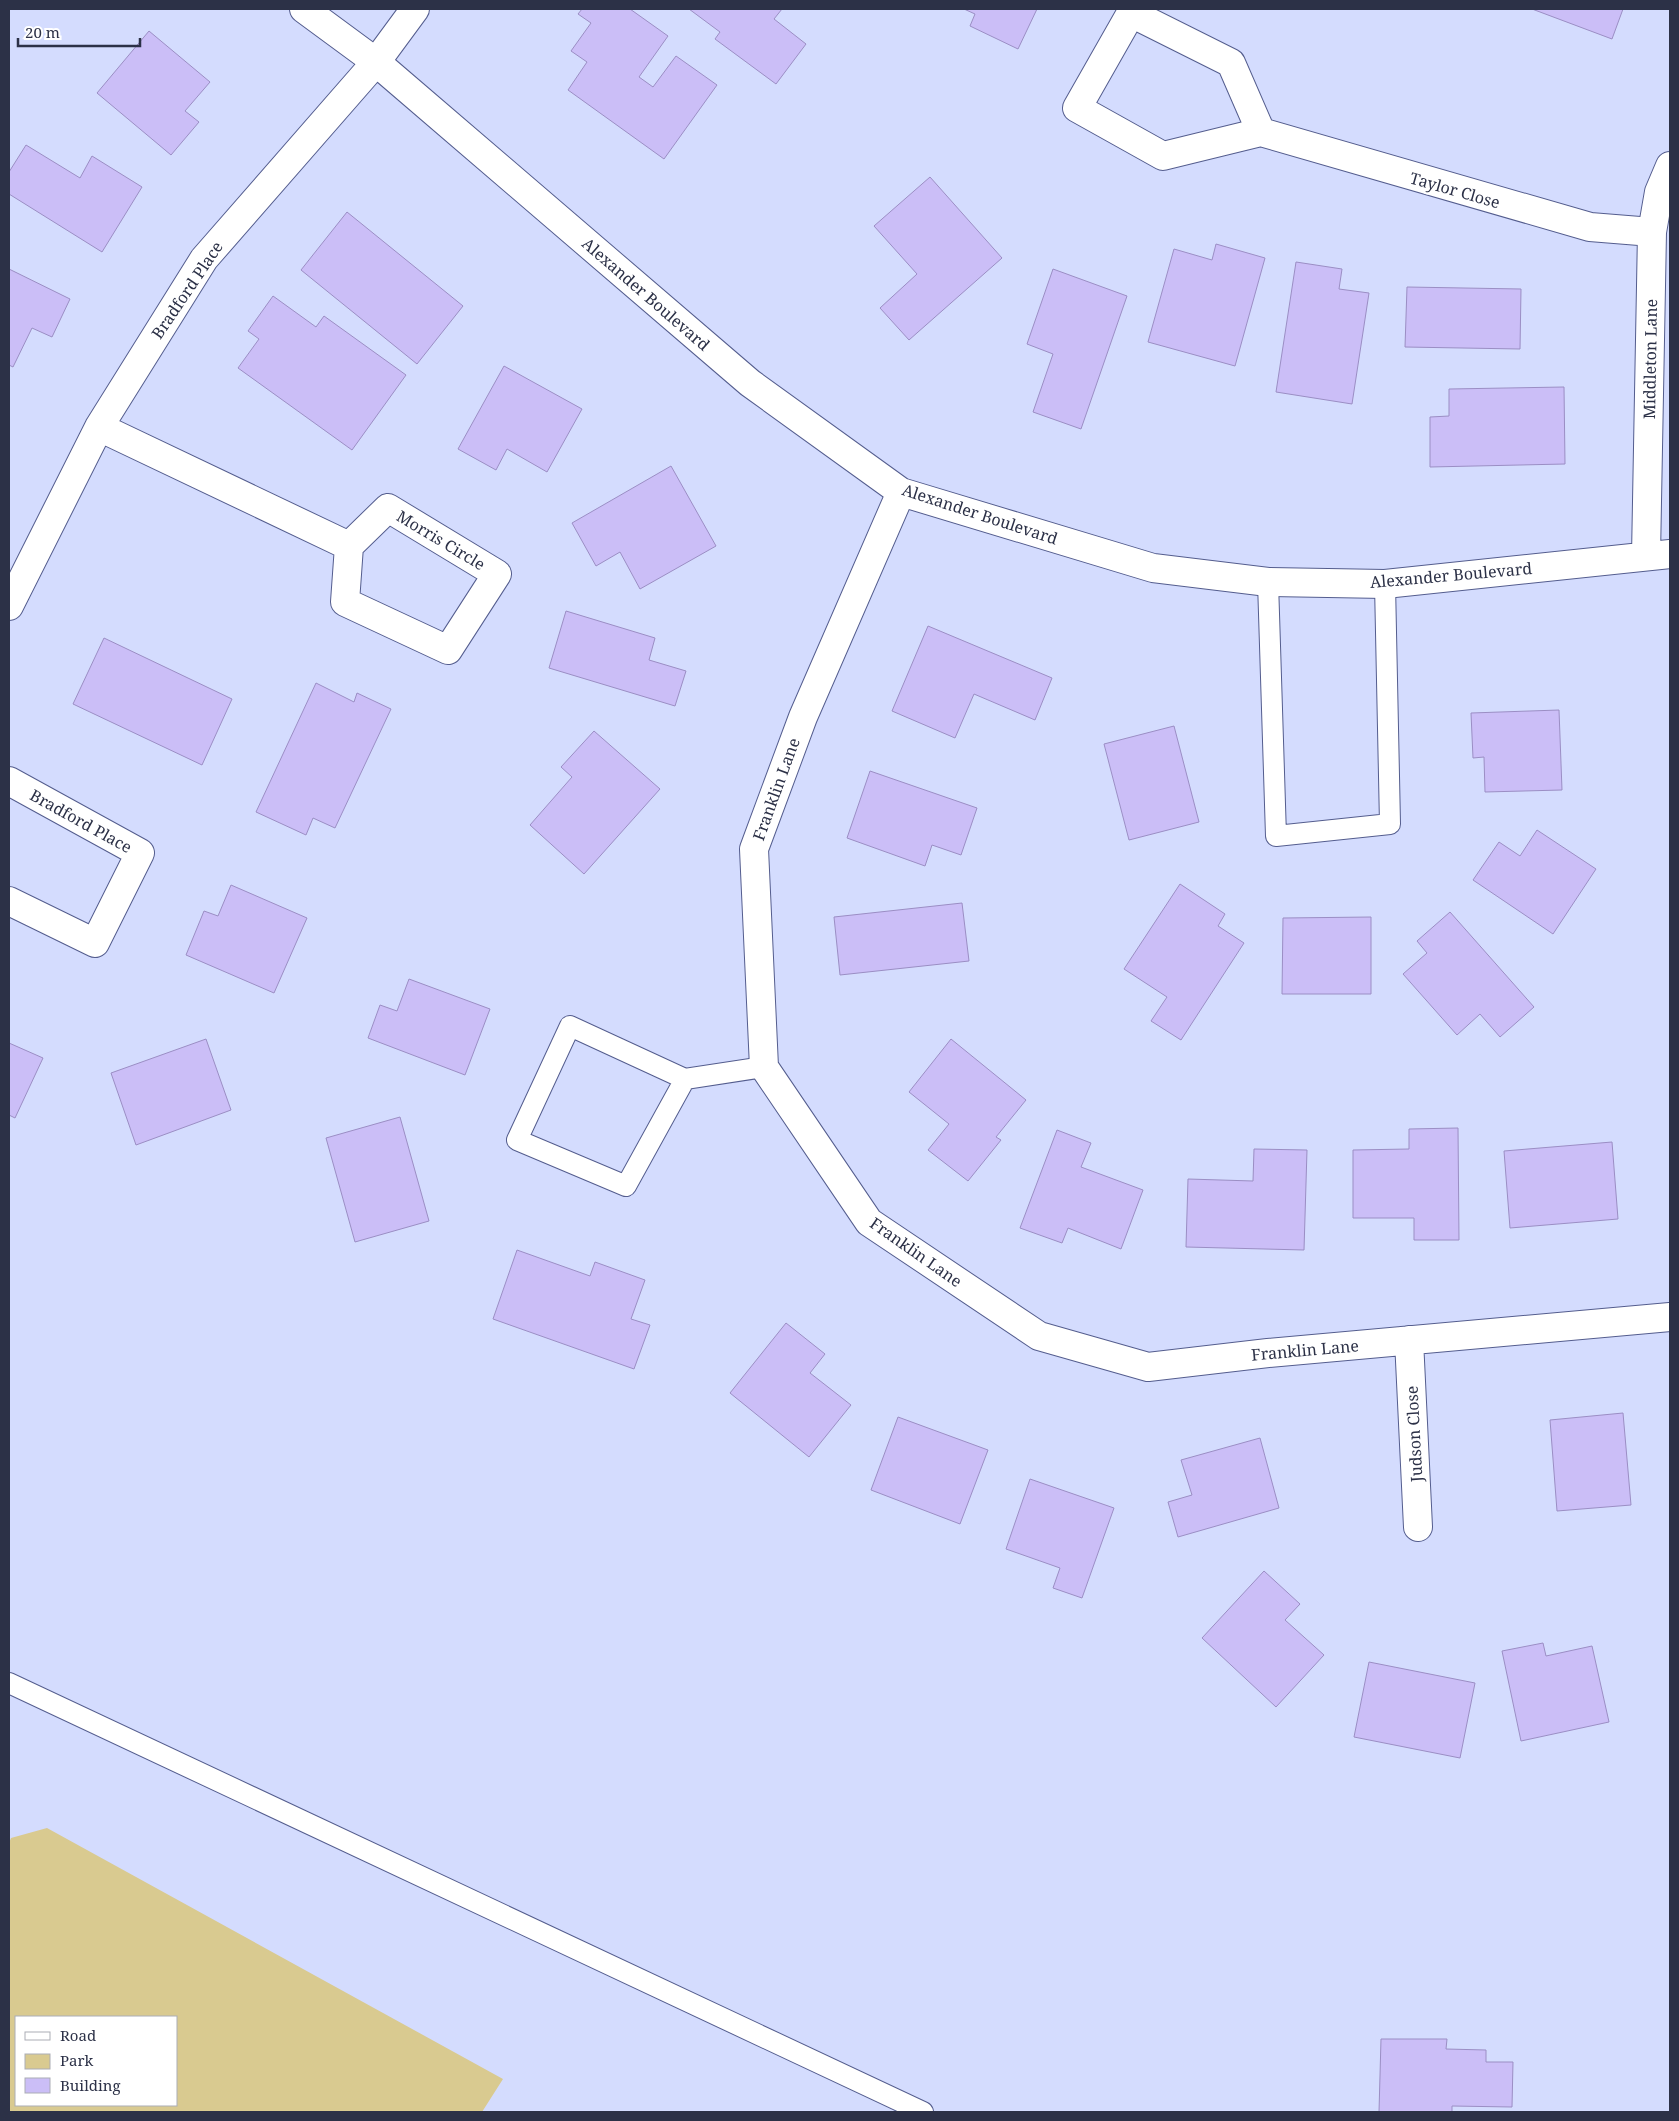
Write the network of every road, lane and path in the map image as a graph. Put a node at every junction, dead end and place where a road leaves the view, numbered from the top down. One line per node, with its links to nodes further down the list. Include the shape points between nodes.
1 (304, 9): 3 (street, Alexander Boulevard)
2 (415, 9): 3 (street, Bradford Place)
3 (376, 62): 7 (street, Bradford Place, via 204,259); 8 (street, Alexander Boulevard, via 750,383)
4 (1261, 132): 4 (street, Taylor Close, via 1231,63 1130,13 1077,108 1163,156); 6 (street, Taylor Close, via 1590,227)
5 (1670, 166): 6 (street, Middleton Lane, via 1659,192)
6 (1652, 232): 10 (street, Middleton Lane)
7 (99, 427): 9 (street); 13 (street, Bradford Place)
8 (901, 492): 11 (street, Alexander Boulevard, via 1153,568); 16 (street, Franklin Lane, via 803,717 754,848)
9 (349, 546): 9 (street, Morris Circle, via 345,602 448,650 497,574 388,508)
10 (1658, 555): 12 (street, Alexander Boulevard)
11 (1268, 582): 12 (street, Alexander Boulevard); 12 (lane, via 1276,836 1390,824)
12 (1385, 584)
13 (9, 606)
14 (9, 781): 15 (street, Bradford Place, via 140,853 95,942)
15 (9, 900)
16 (764, 1067): 17 (lane); 19 (street, Franklin Lane, via 868,1222 1039,1336 1148,1367)
17 (685, 1079): 17 (lane, via 626,1186 517,1140 570,1026)
18 (1670, 1317): 19 (street, Franklin Lane)
19 (1409, 1340): 20 (street, Judson Close)
20 (1418, 1527)
21 (9, 1683): 22 (lane)
22 (923, 2112)

